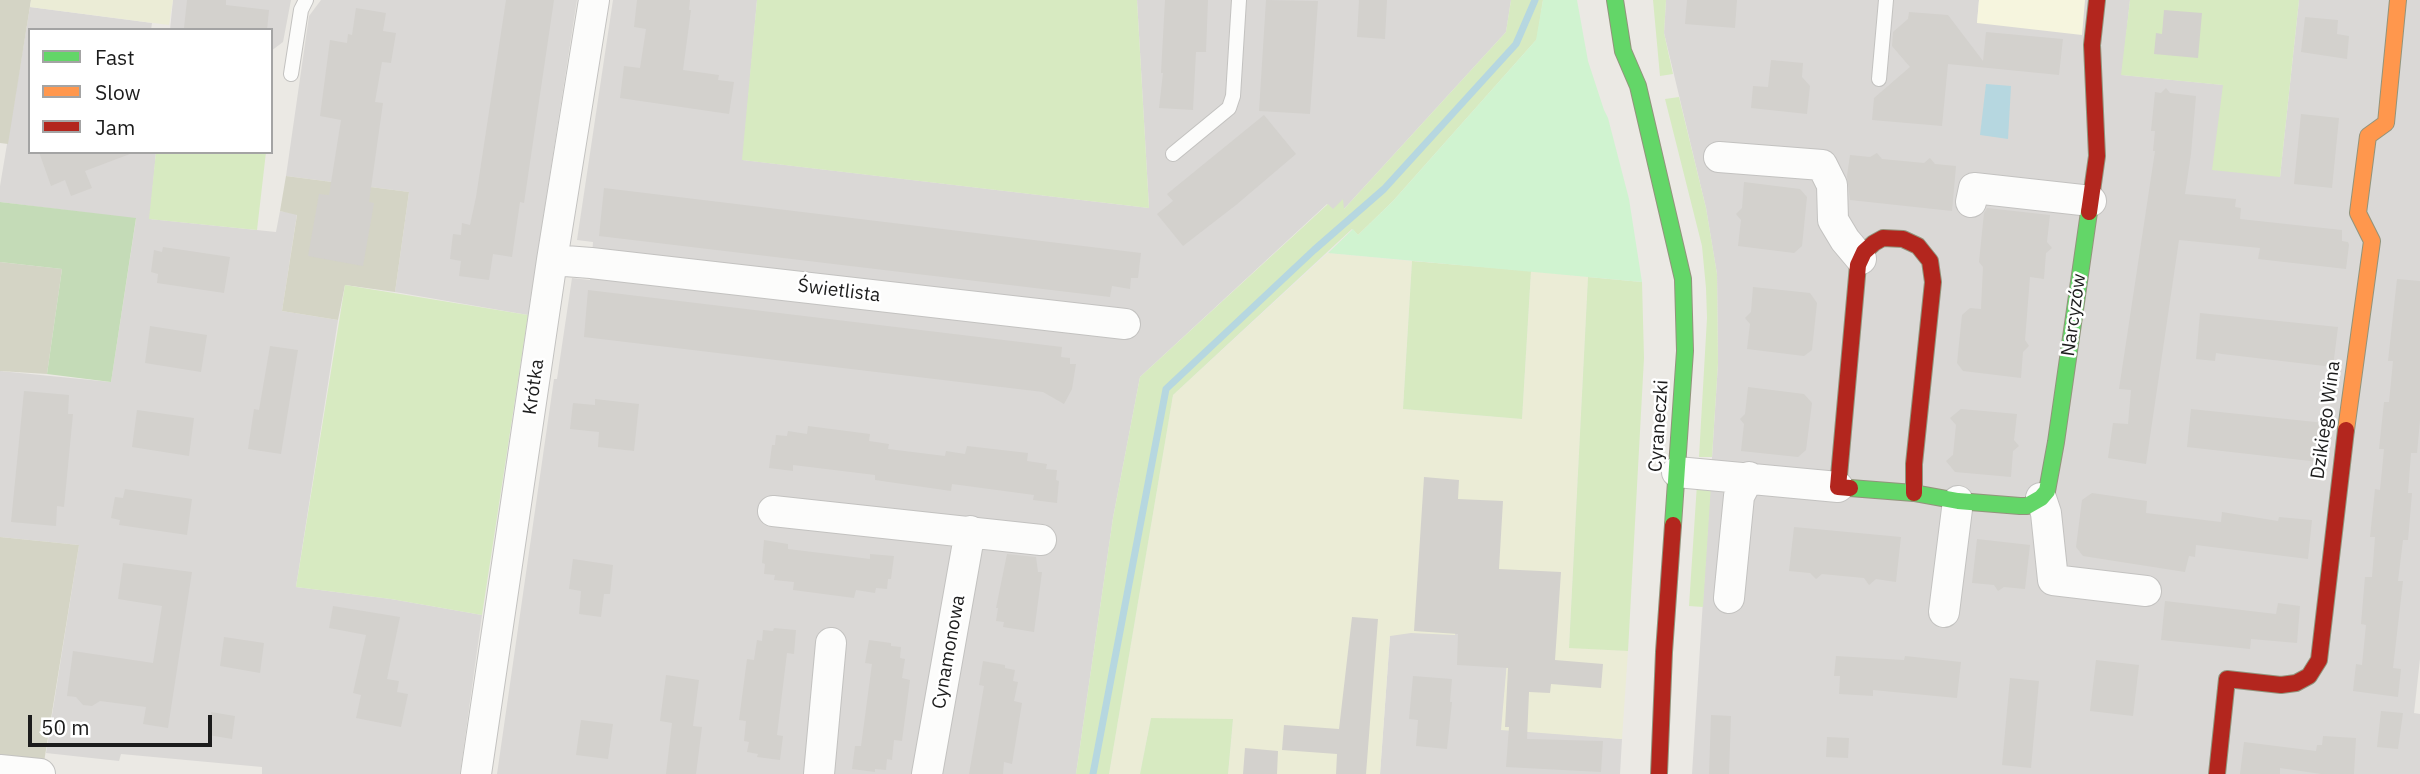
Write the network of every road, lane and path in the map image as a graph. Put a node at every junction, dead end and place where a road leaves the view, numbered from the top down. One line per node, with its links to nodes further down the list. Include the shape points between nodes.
1 (306, 0): 9 (lane)
2 (594, 0): 17 (street, Krótka)
3 (1239, 0): 12 (lane, via 1229,108)
4 (1615, 0): 11 (street, Cyraneczki, via 1623,51)
5 (1886, 0): 10 (lane)
6 (2097, 0): 14 (street, Narcyzów, via 2092,45 2097,156)
7 (2398, 0): 38 (street, Dzikiego Wina, via 2386,124 2368,136 2358,213 2372,241 2319,660 2309,676 2296,683 2227,678)
8 (1642, 60): 11 (street, Cyraneczki)
9 (291, 74)
10 (1879, 79)
11 (1638, 86): 19 (street, Cyraneczki, via 1683,279 1685,351)
12 (1173, 154)
13 (1719, 157): 16 (street, via 1822,165 1832,185 1833,220)
14 (2091, 201): 15 (street, via 1974,188); 23 (street, Narcyzów, via 2056,442 2047,491)
15 (1970, 202)
16 (1861, 259): 21 (street); 22 (street, via 1883,237 1918,246 1930,261 1933,282 1913,464)
17 (552, 260): 18 (street, Świetlista); 34 (street, Krótka)
18 (1125, 324)
19 (1677, 472): 20 (street); 37 (street, Cyraneczki)
20 (1749, 477): 21 (street); 29 (street, via 1740,496)
21 (1838, 487): 22 (street)
22 (1914, 493): 24 (street)
23 (2041, 498): 24 (street, via 2027,506); 28 (street, via 2053,580)
24 (1958, 501): 30 (street)
25 (773, 511): 26 (street)
26 (970, 531): 27 (street); 36 (street, Cynamonowa)
27 (1041, 540)
28 (2146, 591)
29 (1729, 598)
30 (1944, 612)
31 (831, 643): 35 (street)
32 (0, 770): 33 (street)
33 (40, 774)
34 (476, 774)
35 (819, 774)
36 (928, 774)
37 (1659, 774)
38 (2217, 774)

